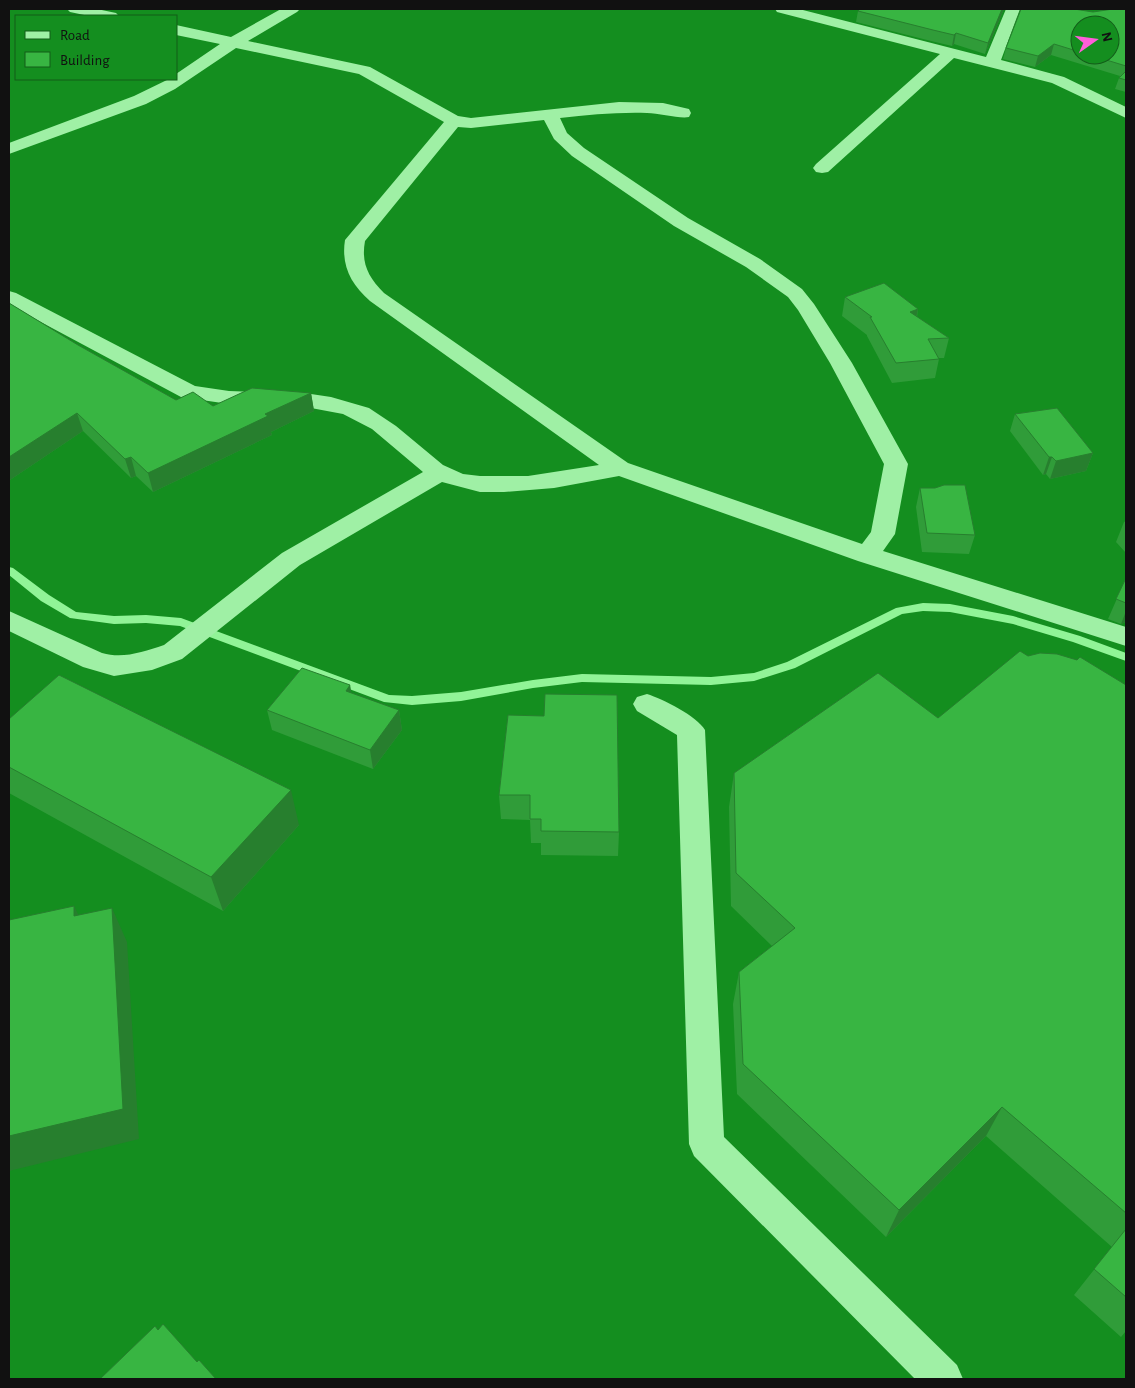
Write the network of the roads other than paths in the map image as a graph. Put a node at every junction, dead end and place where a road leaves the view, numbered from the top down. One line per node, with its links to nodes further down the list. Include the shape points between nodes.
1 (75, 9): 5 (street)
2 (292, 9): 7 (street)
3 (782, 9): 8 (street)
4 (1013, 9): 9 (street)
5 (106, 15)
6 (178, 30): 7 (street)
7 (234, 42): 13 (street, via 364,70); 14 (street, via 170,86)
8 (952, 52): 9 (street); 15 (street)
9 (992, 62): 10 (street, via 1058,80)
10 (1126, 112)
11 (683, 113): 12 (street, via 663,108 619,108)
12 (550, 115): 13 (street, via 471,123); 19 (street, via 560,136 578,152 681,222 754,263 795,293 807,308 896,464 883,534)
13 (454, 121): 17 (street, via 355,240 351,255 357,273 377,297)
14 (9, 149)
15 (822, 168)
16 (9, 297): 18 (street, via 189,392 210,397 314,400 352,409 372,419)
17 (620, 468): 18 (street, via 533,483 485,484); 19 (street)
18 (440, 473): 20 (street, via 292,559 173,652 142,663 114,666 93,660)
19 (867, 554): 21 (street)
20 (9, 620)
21 (1126, 637)
22 (646, 704): 23 (street, via 691,730 708,1144)
23 (943, 1379)

